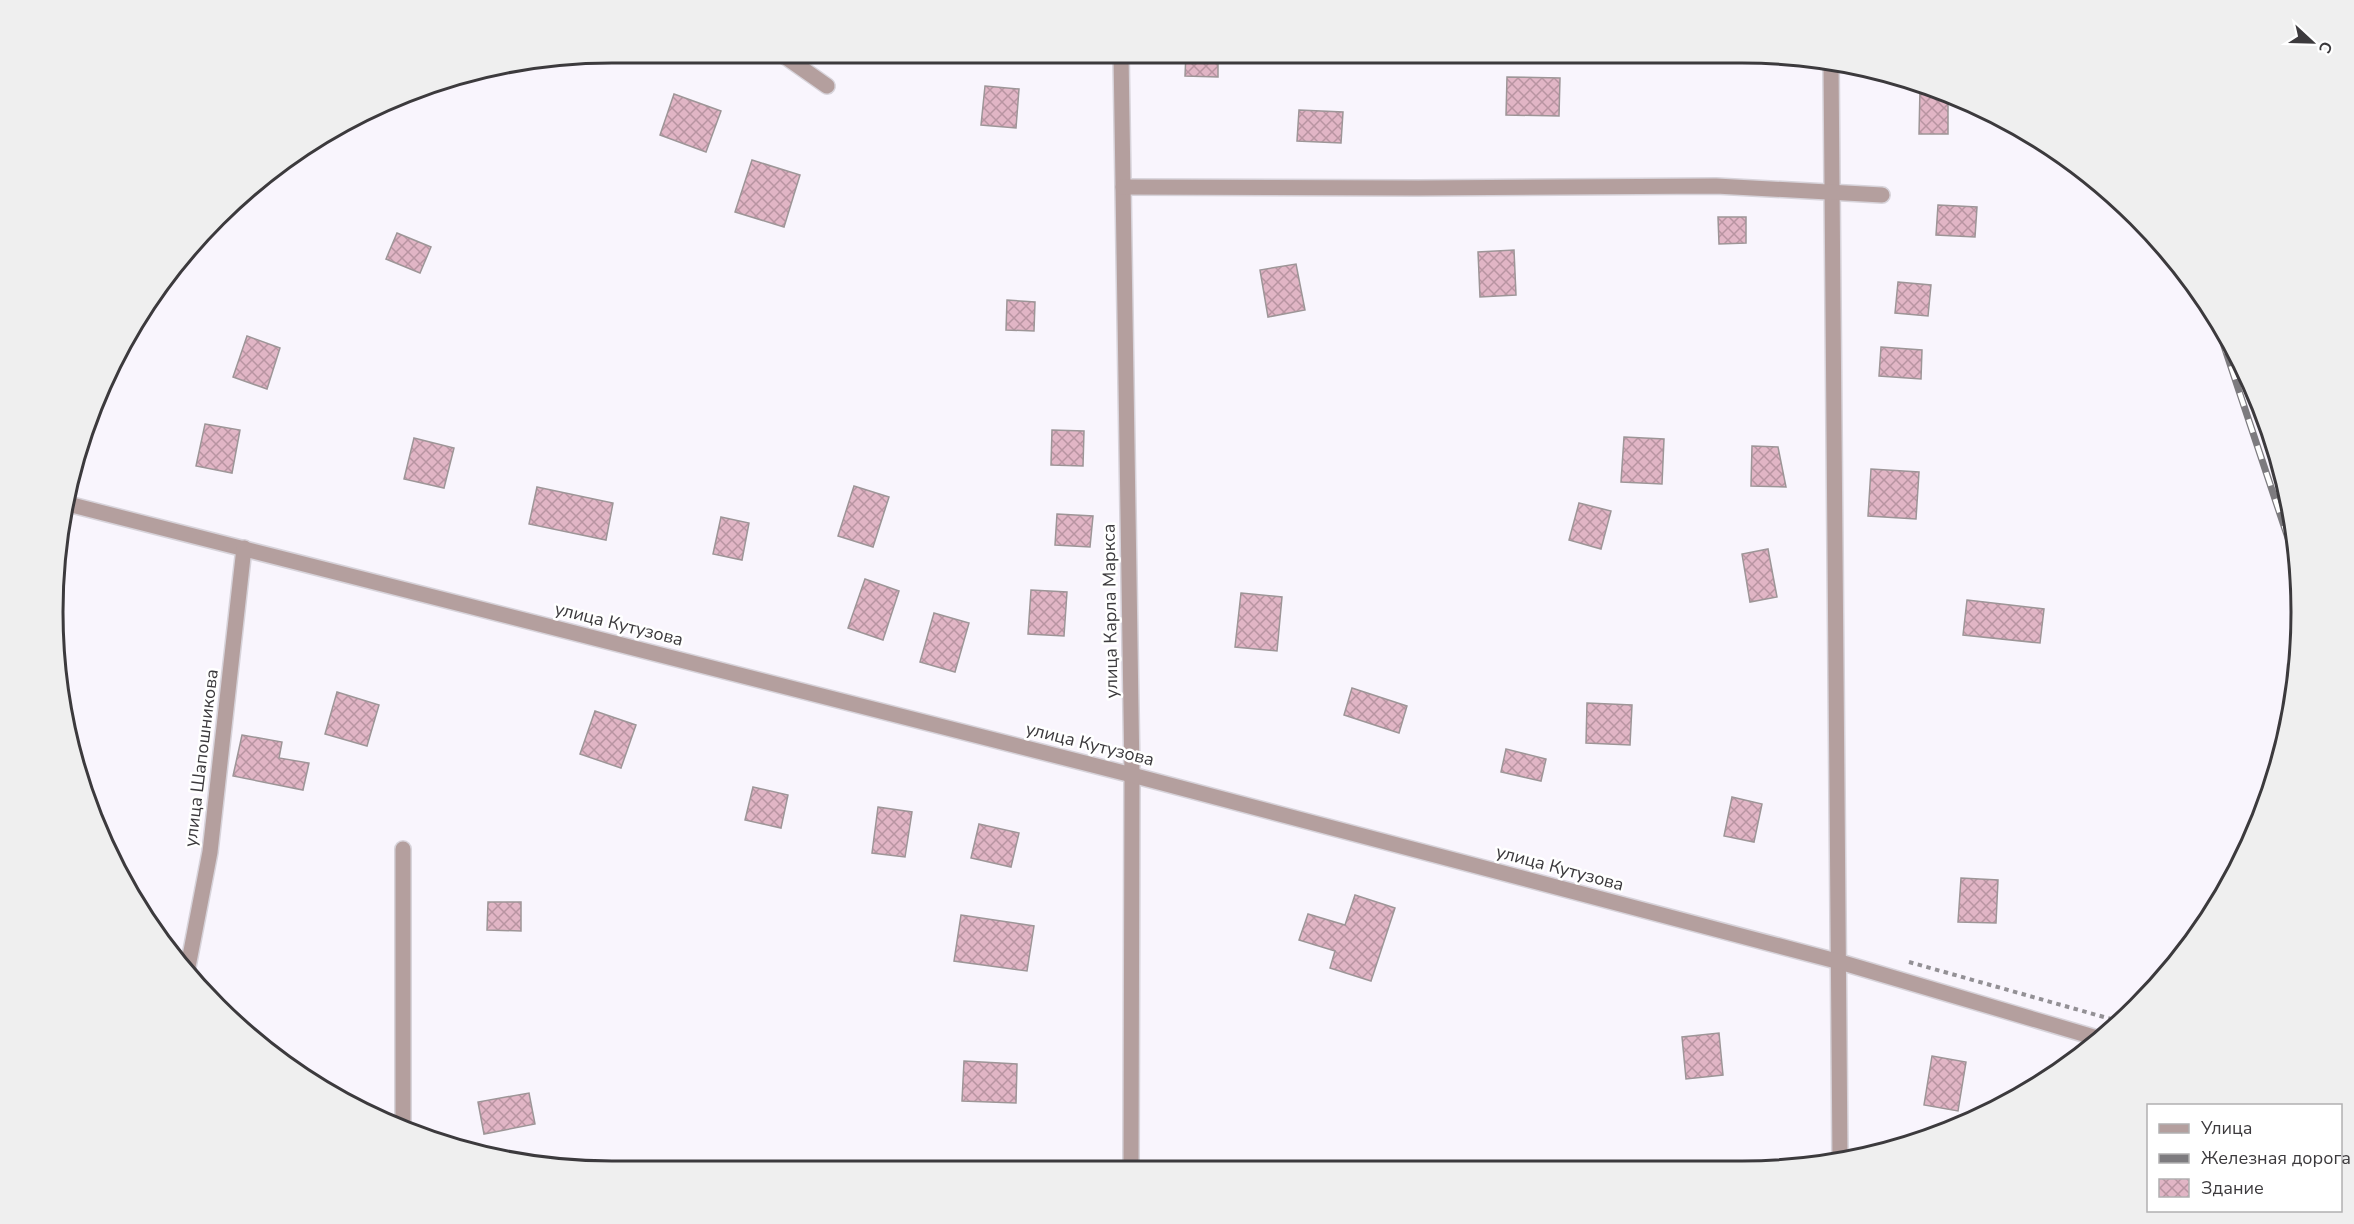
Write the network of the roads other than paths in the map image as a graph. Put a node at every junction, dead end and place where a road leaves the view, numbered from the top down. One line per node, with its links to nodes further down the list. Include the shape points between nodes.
1 (794, 63): 4 (street)
2 (1121, 63): 5 (street, улица Карла Маркса)
3 (1832, 71): 6 (street)
4 (827, 86)
5 (1123, 187): 6 (street, via 1716,186); 10 (street, улица Карла Маркса)
6 (1831, 192): 7 (street); 13 (street)
7 (1882, 195)
8 (74, 505): 9 (street, улица Кутузова)
9 (244, 548): 10 (street, улица Кутузова); 12 (street, улица Шапошникова, via 210,852)
10 (1132, 775): 13 (street, улица Кутузова); 17 (street, улица Карла Маркса)
11 (403, 849): 15 (street)
12 (189, 962)
13 (1840, 962): 14 (street, улица Кутузова); 16 (street)
14 (2091, 1036)
15 (403, 1119)
16 (1840, 1152)
17 (1131, 1161)

